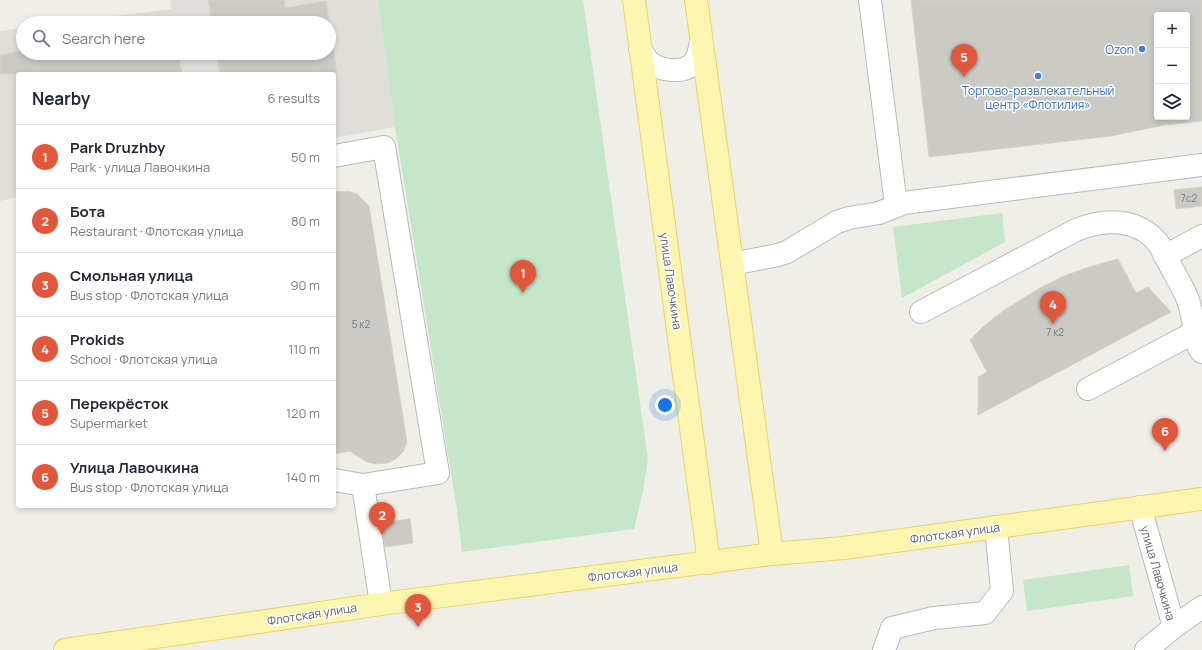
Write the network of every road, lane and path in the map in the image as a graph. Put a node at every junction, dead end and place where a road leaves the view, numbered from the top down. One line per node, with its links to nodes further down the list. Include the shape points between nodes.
1 (634, 0): 5 (main road, улица Лавочкина)
2 (696, 0): 4 (main road)
3 (870, 0): 8 (street)
4 (702, 40): 5 (street, via 694,62 685,68 675,70 663,69 649,62); 11 (main road)
5 (640, 49): 21 (main road, улица Лавочкина)
6 (336, 156): 16 (street, via 384,147 438,473)
7 (1202, 165): 8 (street)
8 (896, 205): 11 (street, via 879,213 837,222 800,246 778,255)
9 (1202, 236): 10 (street)
10 (1165, 256): 12 (street, via 1150,235 1132,225 1112,222 1094,224 1076,230); 13 (street, via 1188,299)
11 (732, 264): 20 (main road)
12 (921, 312)
13 (1199, 342): 14 (street)
14 (1088, 389)
15 (336, 480): 16 (street)
16 (363, 485): 22 (street)
17 (1202, 499): 18 (main road, Флотская улица)
18 (1140, 507): 19 (main road, Флотская улица); 24 (street, улица Лавочкина)
19 (996, 527): 20 (main road, Флотская улица, via 844,548); 26 (street, via 1002,591 985,613 934,618 892,628)
20 (772, 554): 21 (main road, Флотская улица)
21 (709, 562): 22 (main road, Флотская улица)
22 (381, 604): 25 (main road, Флотская улица)
23 (1202, 607): 24 (street)
24 (1174, 627): 27 (street, улица Лавочкина)
25 (65, 650)
26 (884, 650)
27 (1146, 650)

